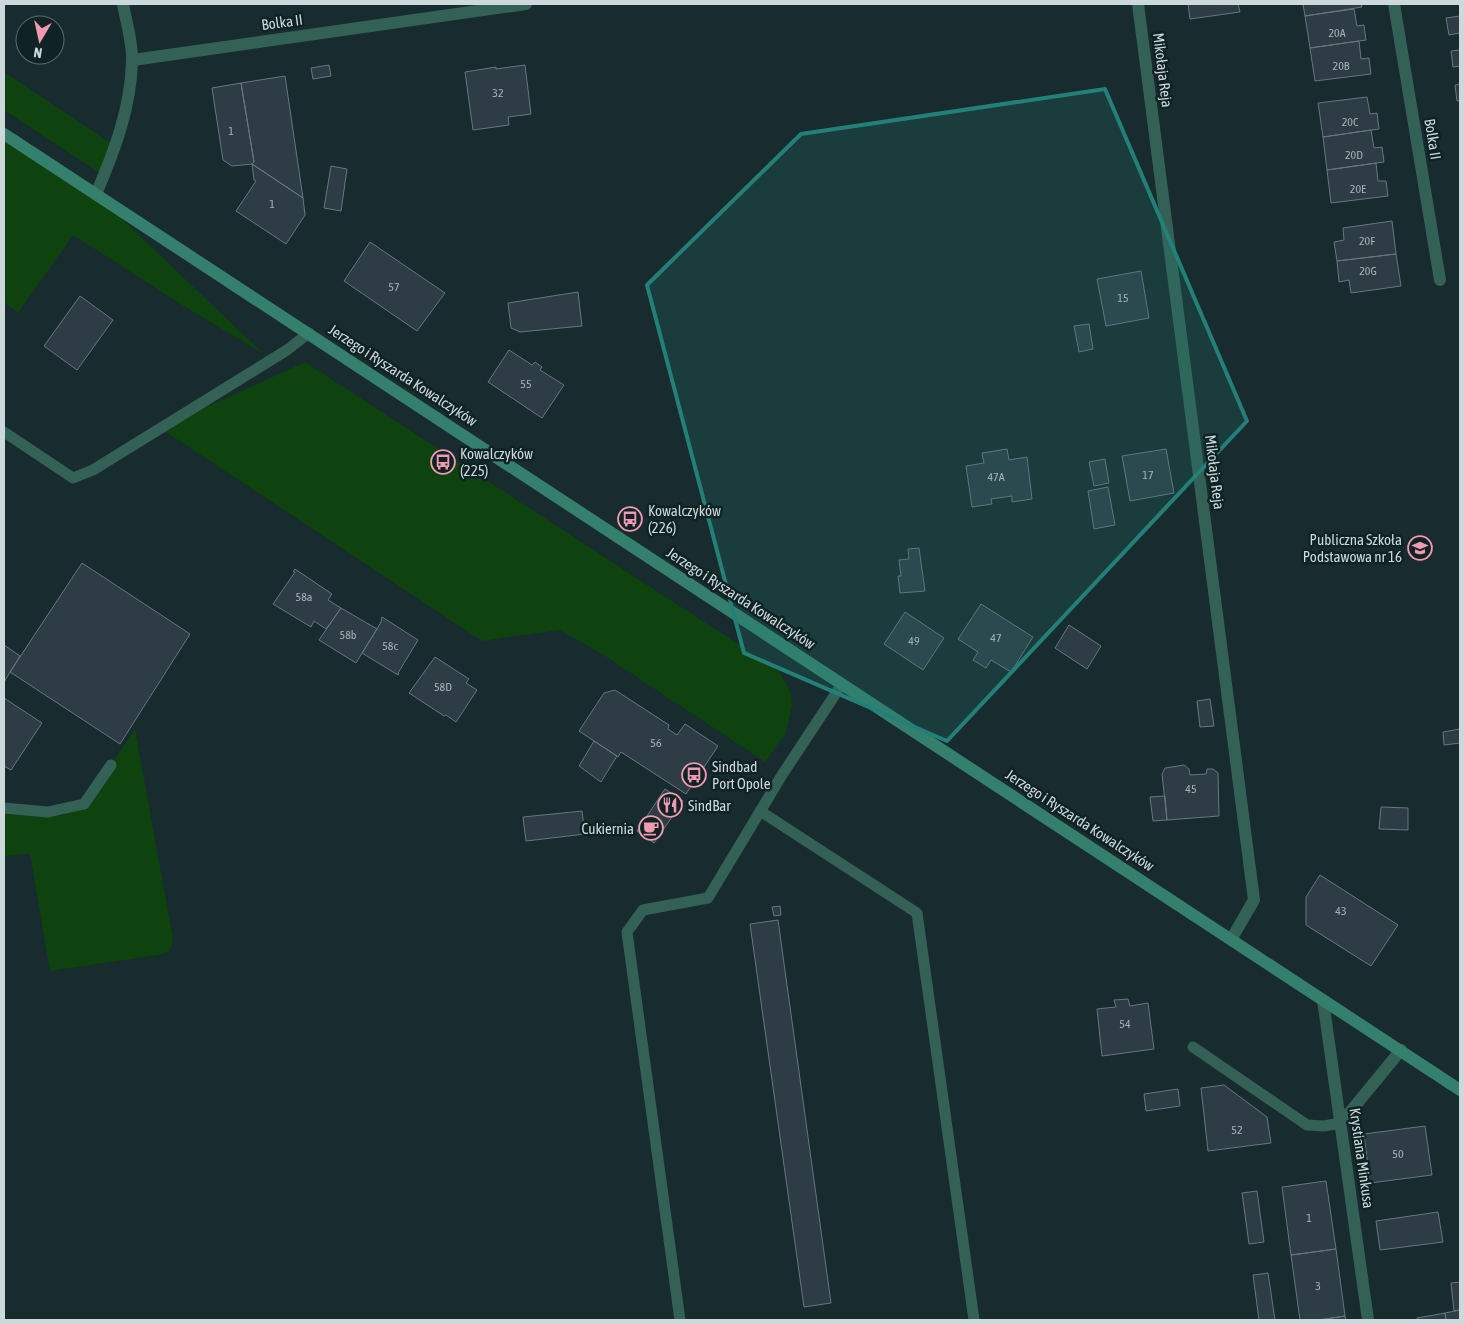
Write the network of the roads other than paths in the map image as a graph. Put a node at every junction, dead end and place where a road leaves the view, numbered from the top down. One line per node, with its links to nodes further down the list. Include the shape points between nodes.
1 (123, 4): 5 (street)
2 (526, 4): 5 (street, Bolka II)
3 (1138, 4): 15 (street, Mikołaja Reja, via 1254,900)
4 (1394, 4): 8 (street, Bolka II)
5 (133, 60): 7 (street, via 119,135)
6 (4, 134): 7 (main road, Jerzego i Ryszarda Kowalczyków)
7 (96, 194): 9 (main road, Jerzego i Ryszarda Kowalczyków)
8 (1440, 280)
9 (309, 333): 10 (lane, via 287,350 93,470 73,478); 11 (main road, Jerzego i Ryszarda Kowalczyków)
10 (4, 432)
11 (842, 684): 14 (lane); 15 (main road, Jerzego i Ryszarda Kowalczyków)
12 (111, 764): 13 (lane, via 84,804 48,812)
13 (4, 808)
14 (760, 812): 21 (lane, via 708,898 643,910 627,932); 22 (lane, via 917,913)
15 (1232, 938): 16 (main road, Jerzego i Ryszarda Kowalczyków)
16 (1324, 1000): 18 (main road, Jerzego i Ryszarda Kowalczyków); 20 (street, Krystiana Minkusa)
17 (1193, 1047): 20 (lane, via 1307,1125)
18 (1401, 1050): 19 (main road, Jerzego i Ryszarda Kowalczyków); 20 (street)
19 (1460, 1090)
20 (1341, 1123): 23 (street, Krystiana Minkusa)
21 (680, 1320)
22 (974, 1320)
23 (1368, 1320)

